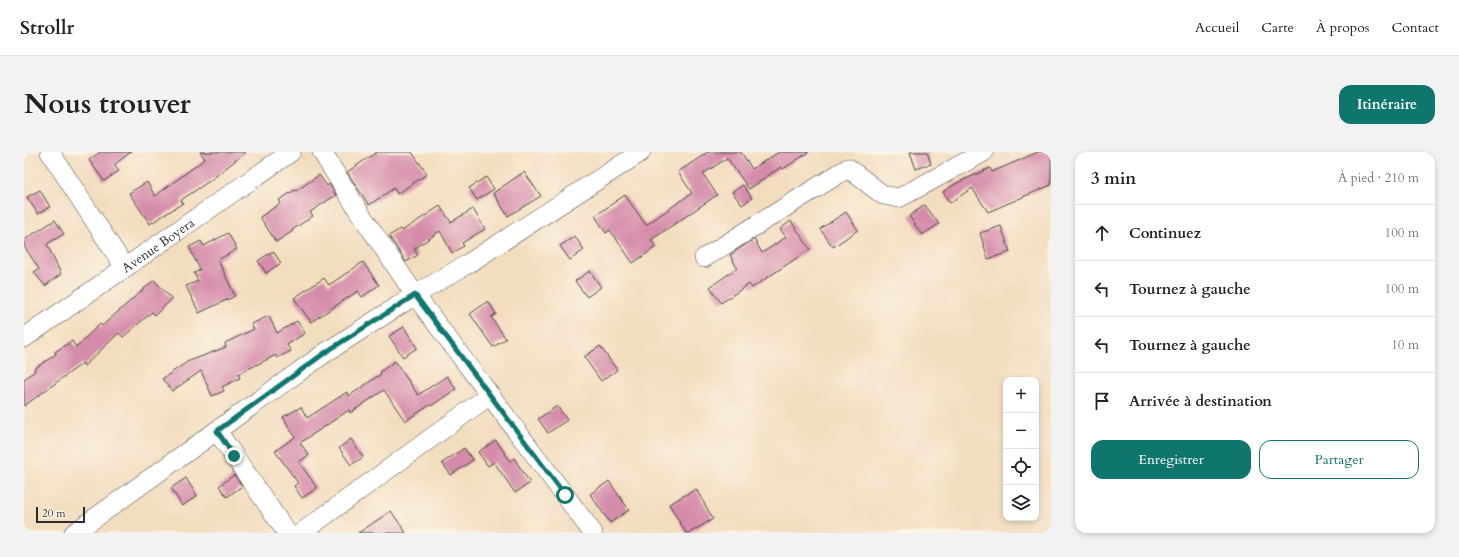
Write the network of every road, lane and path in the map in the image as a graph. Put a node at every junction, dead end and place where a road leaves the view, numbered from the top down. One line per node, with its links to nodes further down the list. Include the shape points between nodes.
1 (50, 152): 7 (street)
2 (291, 152): 7 (street, Avenue Boyera)
3 (322, 152): 8 (street)
4 (641, 152): 8 (street)
5 (984, 152): 6 (street, via 899,198 883,195 848,168)
6 (704, 258)
7 (125, 268): 9 (street, Avenue Boyera)
8 (415, 295): 10 (street); 11 (street, via 326,352)
9 (24, 338)
10 (490, 395): 14 (street); 15 (street)
11 (217, 431): 12 (street); 13 (street)
12 (76, 533)
13 (287, 533)
14 (301, 533)
15 (593, 533)

